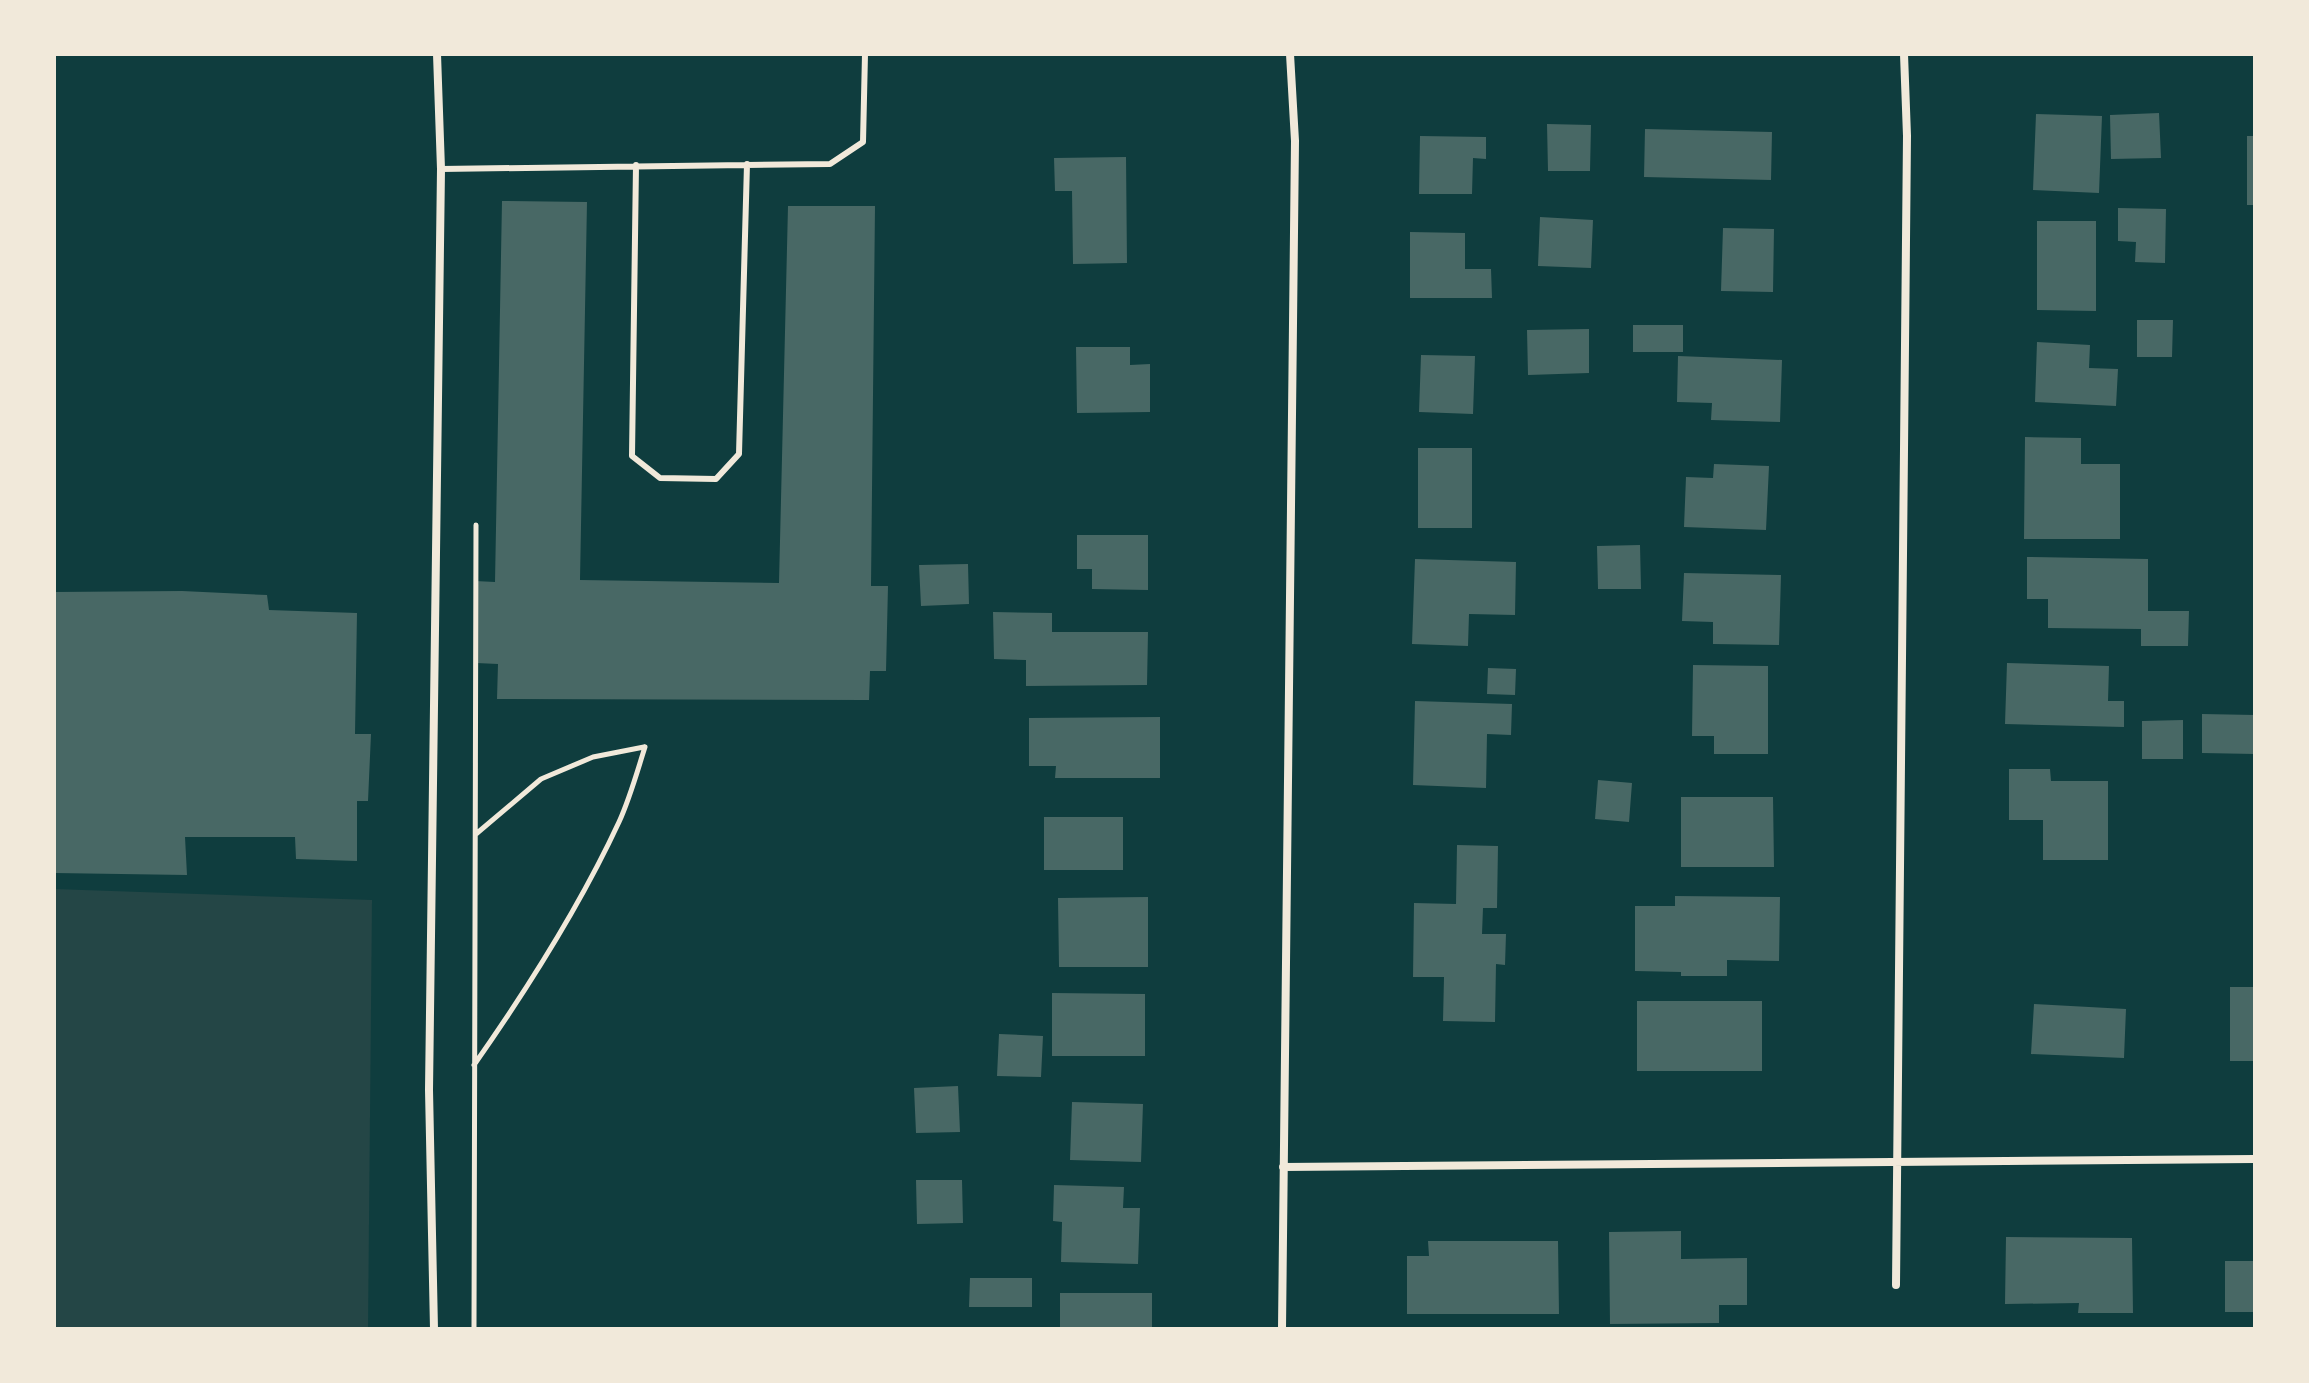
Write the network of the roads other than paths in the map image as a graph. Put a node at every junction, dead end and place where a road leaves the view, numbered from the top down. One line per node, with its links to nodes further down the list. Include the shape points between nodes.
1 (437, 54): 7 (street)
2 (865, 54): 5 (lane, via 863,142 830,164)
3 (1290, 54): 10 (street, via 1295,157)
4 (1904, 54): 9 (street)
5 (747, 164): 6 (lane); 6 (lane, via 739,454 716,479 660,478 632,456)
6 (636, 165): 7 (lane)
7 (441, 169): 12 (street, via 429,1090)
8 (2255, 1159): 9 (street)
9 (1897, 1162): 10 (street); 11 (street)
10 (1283, 1167): 13 (street)
11 (1896, 1285)
12 (434, 1329)
13 (1282, 1329)

